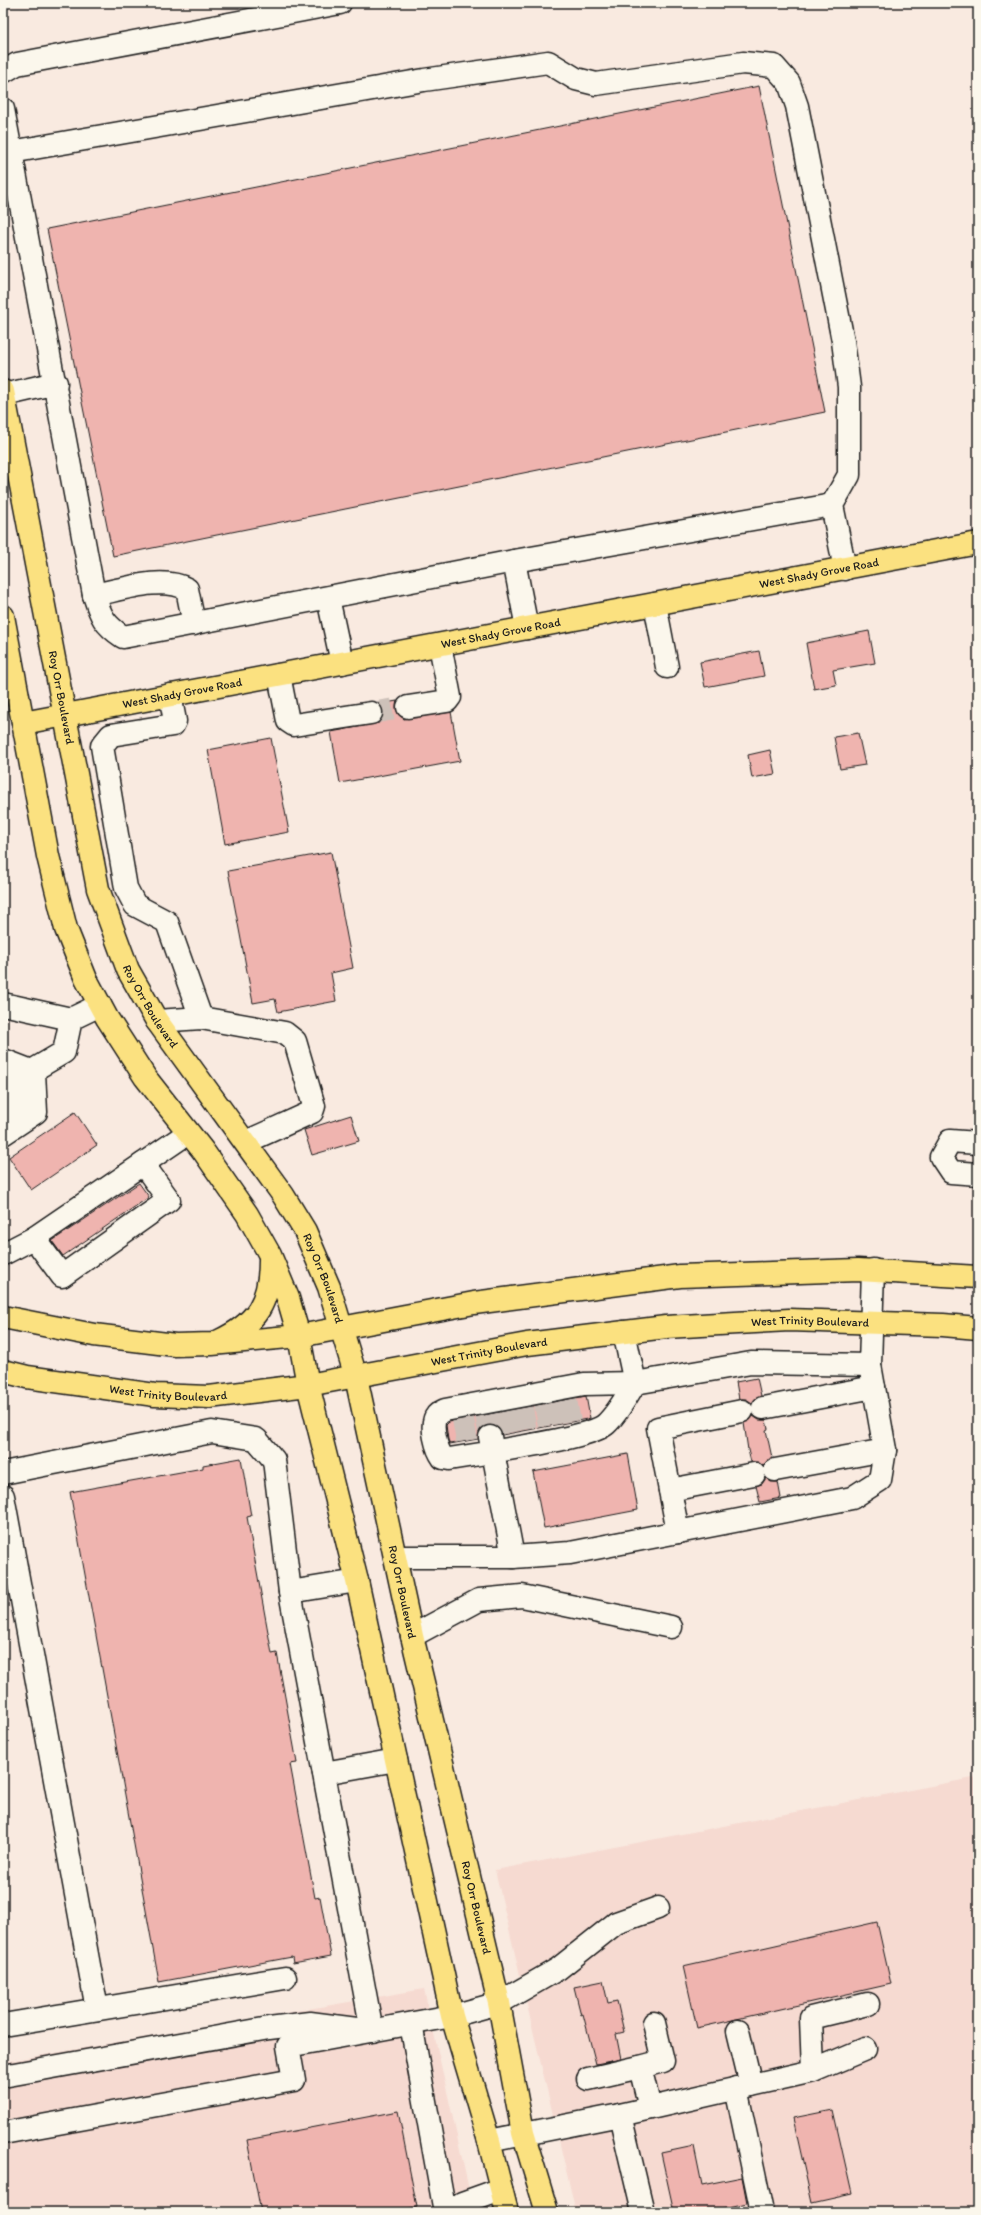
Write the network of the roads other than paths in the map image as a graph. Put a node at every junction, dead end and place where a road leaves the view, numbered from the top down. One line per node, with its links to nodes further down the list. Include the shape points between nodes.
1 (340, 3): 2 (street, via 17,64)
2 (3, 72)
3 (3, 110): 4 (street)
4 (11, 152): 5 (street); 7 (street, via 424,80 548,62 576,79 596,84 743,63 774,66 789,83 797,106 843,341 849,388 849,476)
5 (56, 383): 6 (street); 11 (street)
6 (3, 393): 24 (main road, Roy Orr Boulevard)
7 (832, 505): 9 (street); 10 (street)
8 (978, 543): 10 (main road, West Shady Grove Road)
9 (514, 561): 12 (street); 16 (street)
10 (845, 569): 13 (main road, West Shady Grove Road)
11 (94, 595): 15 (street, via 100,616 108,627 124,637); 15 (street, via 163,583 177,584 187,589)
12 (328, 598): 15 (street); 18 (street)
13 (655, 604): 16 (main road, West Shady Grove Road); 19 (street)
14 (3, 616): 25 (main road)
15 (194, 624)
16 (527, 628): 17 (main road, West Shady Grove Road)
17 (440, 645): 18 (main road, West Shady Grove Road); 22 (street, via 450,697 447,701)
18 (342, 663): 20 (main road, West Shady Grove Road)
19 (667, 667)
20 (279, 675): 21 (main road, West Shady Grove Road); 23 (street, via 288,721 294,725)
21 (170, 695): 24 (main road, West Shady Grove Road); 28 (street, via 175,721 173,725 111,735 102,746 126,888 135,905 167,922)
22 (408, 707)
23 (371, 713)
24 (66, 715): 25 (main road, West Shady Grove Road); 30 (main road, Roy Orr Boulevard, via 98,890 128,970)
25 (23, 723): 27 (main road, via 48,856 66,929 86,979)
26 (3, 1004): 29 (street)
27 (100, 1005): 29 (street); 36 (main road, via 145,1077)
28 (201, 1018): 30 (street); 38 (street, via 285,1033 295,1041 314,1106 312,1112)
29 (71, 1019): 32 (street, via 64,1052)
30 (157, 1021): 38 (main road, Roy Orr Boulevard)
31 (3, 1060): 32 (street)
32 (34, 1072): 33 (street); 34 (street); 35 (street); 37 (street, via 36,1112)
33 (3, 1077)
34 (3, 1088)
35 (7, 1107)
36 (188, 1133): 40 (street); 44 (main road, via 247,1214)
37 (3, 1134)
38 (246, 1142): 49 (main road, Roy Orr Boulevard, via 305,1231 329,1287)
39 (978, 1143): 41 (street, via 950,1141 941,1157 951,1172)
40 (143, 1164): 42 (street); 42 (street, via 169,1200 62,1276)
41 (978, 1174)
42 (34, 1238): 43 (street)
43 (3, 1254)
44 (270, 1255): 52 (main road, via 288,1298); 53 (main road, via 270,1282 263,1302 252,1320 234,1334)
45 (873, 1270): 46 (main road); 48 (street); 49 (main road, via 778,1271 661,1278 474,1303)
46 (978, 1277)
47 (3, 1317): 53 (main road, via 94,1336 176,1345)
48 (870, 1322): 50 (main road, West Trinity Boulevard); 51 (main road, West Trinity Boulevard, via 781,1320 702,1324); 54 (street)
49 (341, 1328): 52 (main road); 56 (main road, Roy Orr Boulevard)
50 (978, 1328)
51 (624, 1332): 56 (main road, West Trinity Boulevard, via 527,1344); 57 (street)
52 (299, 1336): 53 (main road); 58 (main road)
53 (212, 1344)
54 (870, 1365): 57 (street, via 751,1363); 59 (street)
55 (3, 1371): 58 (main road, West Trinity Boulevard, via 27,1377 156,1395 209,1397)
56 (356, 1377): 58 (main road, West Trinity Boulevard); 70 (main road, Roy Orr Boulevard)
57 (634, 1383): 62 (street, via 616,1413 605,1425 587,1433 571,1429); 62 (street, via 584,1384 565,1394 461,1413 445,1410 436,1415 435,1431 439,1453 443,1458 468,1448)
58 (308, 1385): 72 (main road)
59 (874, 1387): 60 (street); 63 (street)
60 (763, 1408)
61 (742, 1411): 67 (street, via 658,1428)
62 (509, 1441): 71 (street)
63 (885, 1450): 64 (street); 69 (street, via 880,1480 852,1498)
64 (775, 1470)
65 (3, 1473): 73 (street, via 212,1432 256,1440 274,1460)
66 (754, 1474): 67 (street)
67 (670, 1490): 69 (street)
68 (3, 1496): 82 (street)
69 (678, 1532): 71 (street, via 570,1553)
70 (395, 1557): 71 (street); 75 (main road, Roy Orr Boulevard)
71 (513, 1557)
72 (357, 1581): 73 (street); 76 (main road)
73 (290, 1592): 77 (street)
74 (671, 1627): 75 (street, via 522,1596 479,1600)
75 (412, 1636): 80 (main road, Roy Orr Boulevard)
76 (396, 1760): 77 (street); 83 (main road)
77 (324, 1773): 88 (street)
78 (658, 1908): 80 (street, via 616,1923 558,1969)
79 (284, 1978): 82 (street)
80 (499, 2003): 83 (street); 97 (main road, Roy Orr Boulevard)
81 (868, 2004): 91 (street, via 811,2018)
82 (97, 2009): 86 (street)
83 (452, 2016): 85 (street); 99 (main road)
84 (654, 2023): 90 (street, via 663,2061)
85 (411, 2024): 88 (street); 101 (street)
86 (3, 2025)
87 (738, 2030): 94 (street)
88 (372, 2031): 92 (street, via 310,2024 269,2028); 98 (street, via 288,2046 294,2080)
89 (865, 2049): 91 (street)
90 (640, 2067): 93 (street); 95 (street)
91 (813, 2071): 94 (street)
92 (3, 2076)
93 (588, 2079)
94 (743, 2086): 95 (street); 106 (street)
95 (650, 2108): 96 (street)
96 (620, 2115): 97 (street); 105 (street)
97 (523, 2133): 99 (street); 104 (main road, Roy Orr Boulevard)
98 (3, 2134)
99 (489, 2140): 100 (main road)
100 (501, 2189): 102 (street, via 462,2203); 103 (main road)
101 (445, 2212)
102 (451, 2212)
103 (505, 2212)
104 (547, 2212)
105 (643, 2212)
106 (762, 2212)

